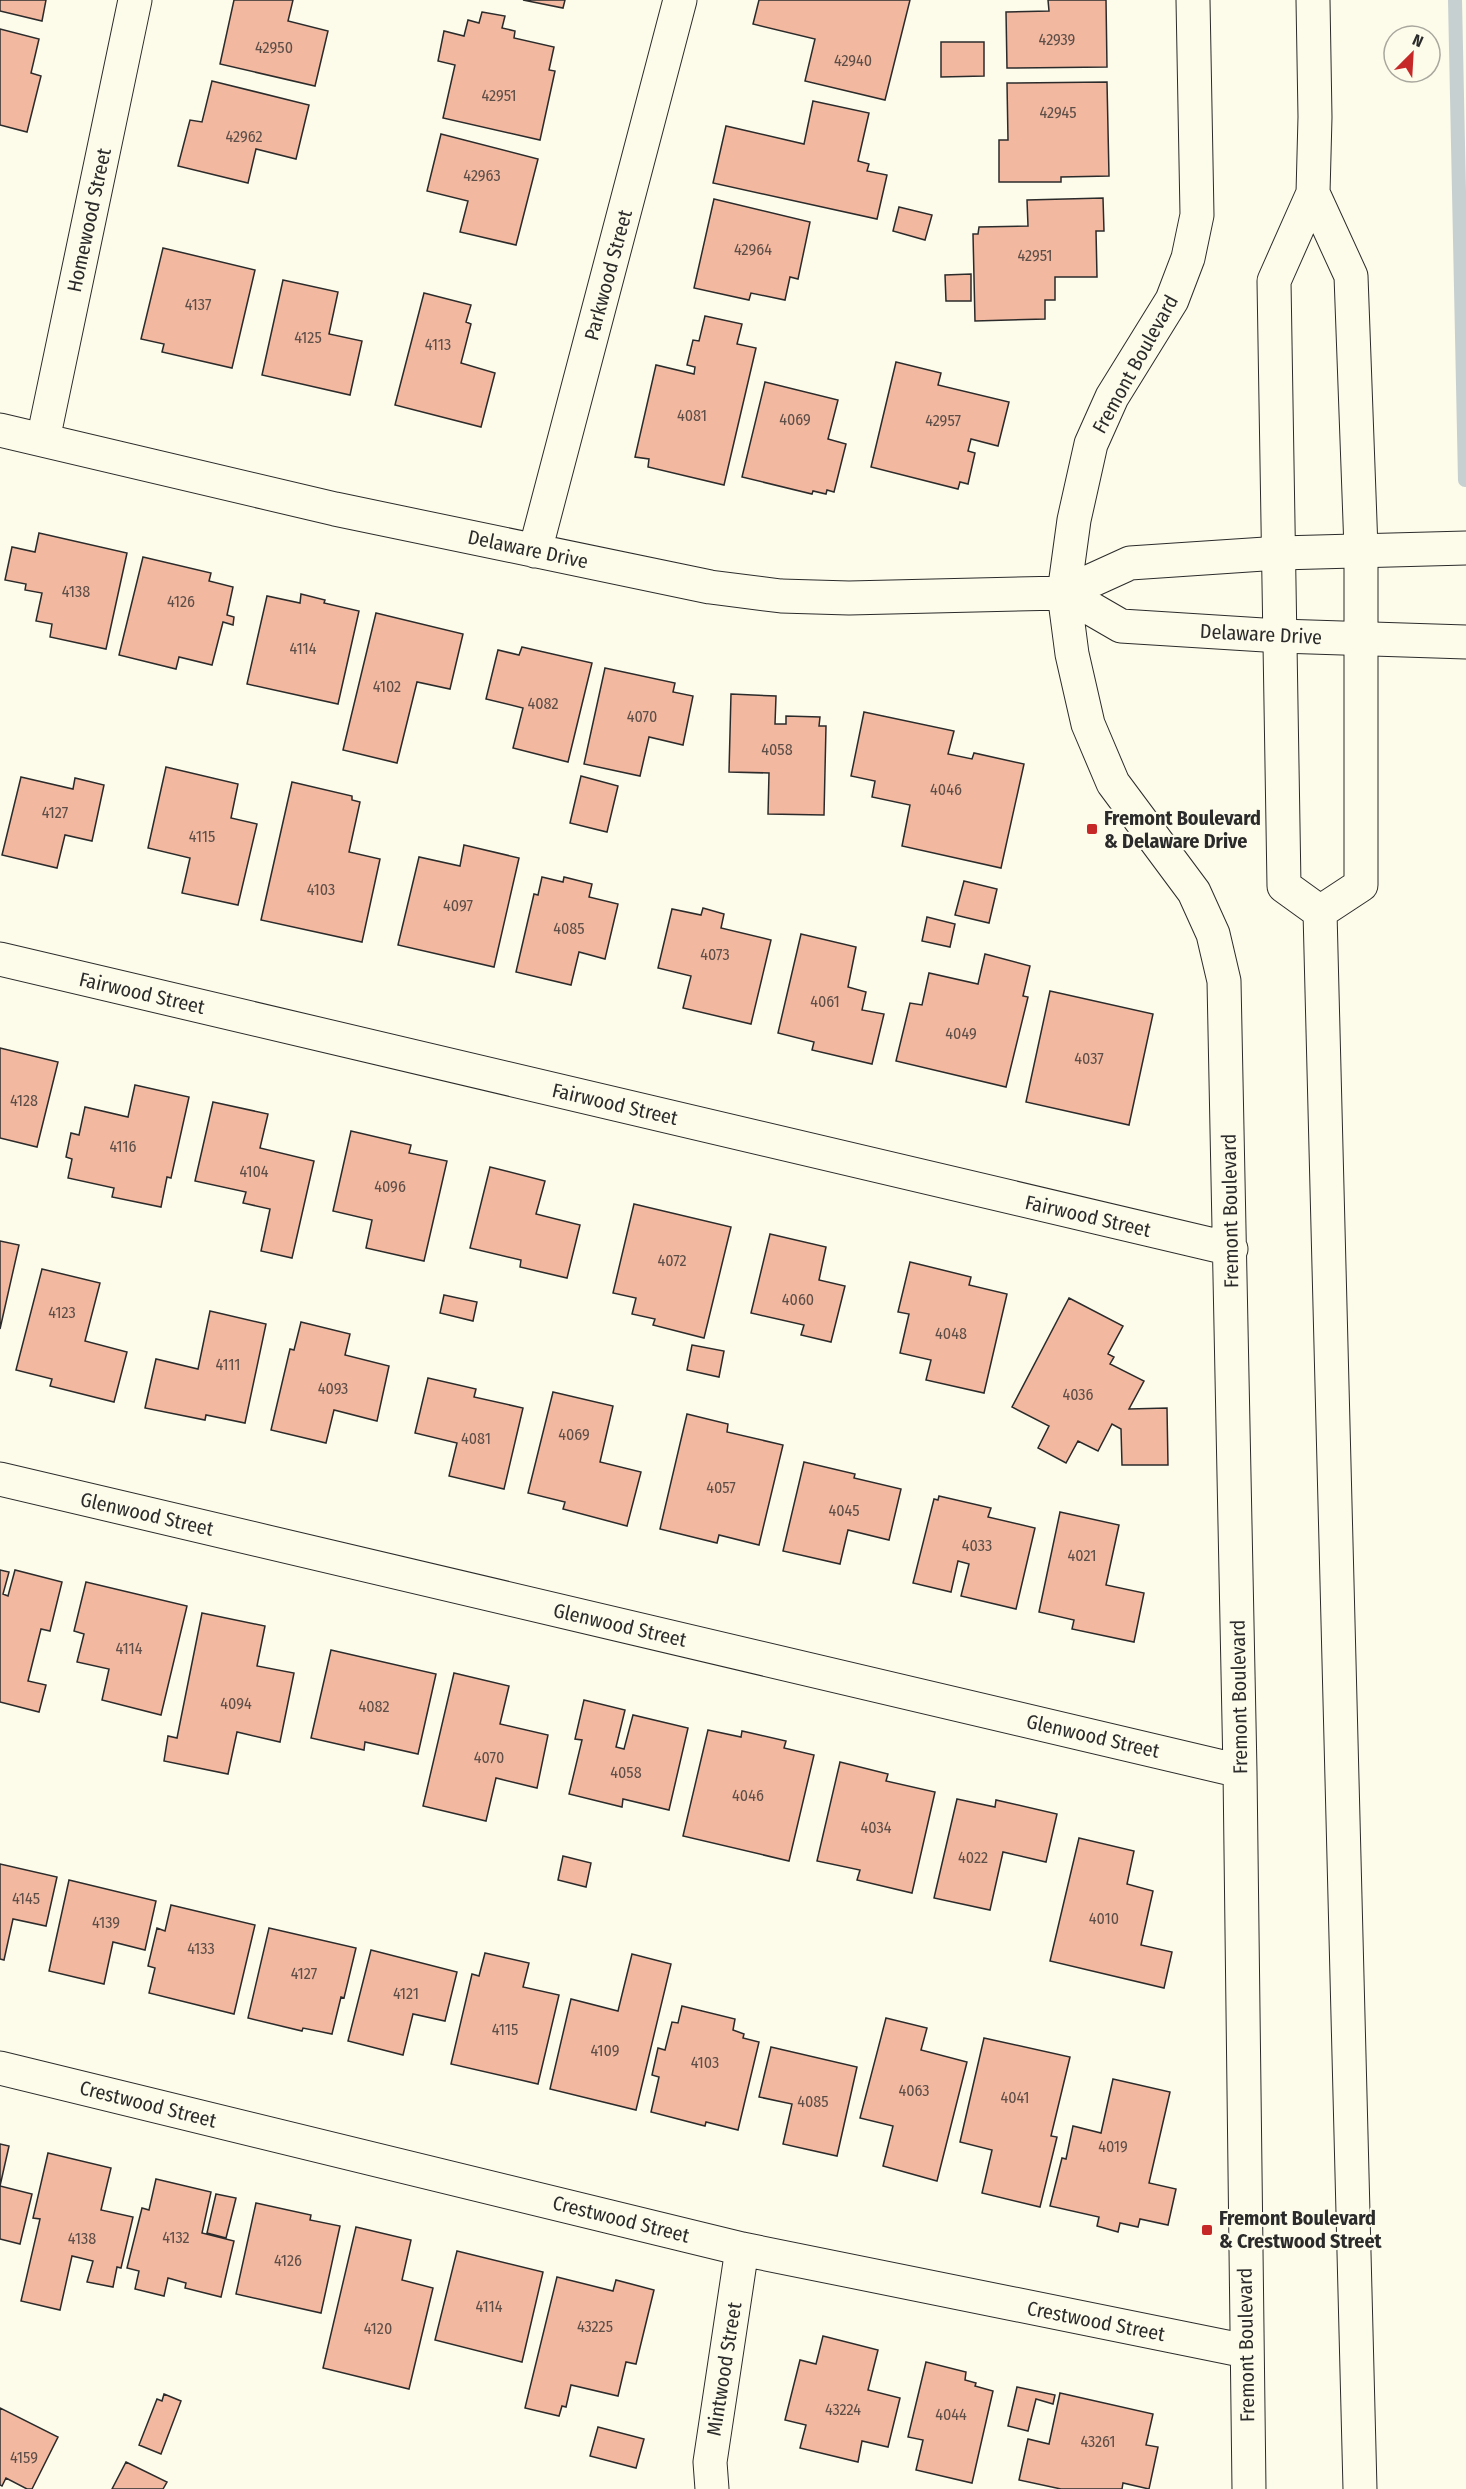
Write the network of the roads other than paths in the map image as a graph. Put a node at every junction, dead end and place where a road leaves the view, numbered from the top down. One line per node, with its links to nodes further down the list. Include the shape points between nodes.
1 (135, 0): 7 (street, Homewood Street)
2 (680, 0): 10 (street, Parkwood Street)
3 (1193, 0): 12 (street, Fremont Boulevard, via 1197,214 1193,236 1172,300 1112,397 1091,444 1074,520)
4 (1313, 0): 5 (street)
5 (1313, 193): 9 (street, via 1351,276); 11 (street, via 1274,281)
6 (0, 430): 7 (street, Delaware Drive)
7 (43, 440): 10 (street, Delaware Drive, via 335,509)
8 (1466, 548): 9 (street, Delaware Drive)
9 (1361, 549): 11 (street, Delaware Drive); 14 (street)
10 (535, 551): 12 (street, Delaware Drive, via 710,587 781,596)
11 (1280, 553): 12 (street, Delaware Drive, via 1130,563); 13 (street)
12 (1064, 593): 13 (street, Delaware Drive, via 1121,626); 18 (street, Fremont Boulevard, via 1072,654 1088,724 1113,783 1194,892 1213,934 1224,981)
13 (1280, 636): 14 (street, Delaware Drive); 16 (street, via 1284,886)
14 (1361, 638): 15 (street, Delaware Drive); 16 (street, via 1361,885)
15 (1466, 642)
16 (1320, 912): 26 (street)
17 (0, 959): 18 (street, Fairwood Street)
18 (1231, 1249): 20 (street, Fremont Boulevard)
19 (0, 1479): 20 (street, Glenwood Street)
20 (1240, 1771): 23 (street, Fremont Boulevard)
21 (0, 2068): 22 (street, Crestwood Street)
22 (742, 2249): 23 (street, Crestwood Street); 24 (street, Mintwood Street, via 710,2462)
23 (1246, 2351): 25 (street, Fremont Boulevard)
24 (712, 2489)
25 (1249, 2489)
26 (1360, 2489)

